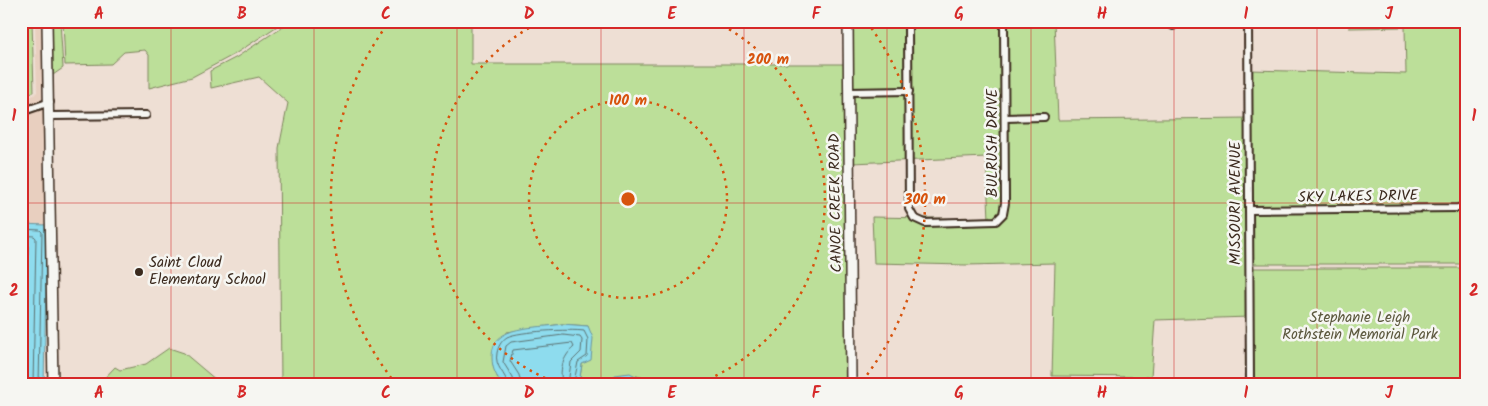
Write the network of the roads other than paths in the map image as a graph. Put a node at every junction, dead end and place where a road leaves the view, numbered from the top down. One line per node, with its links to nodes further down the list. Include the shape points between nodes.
1 (47, 21): 8 (street)
2 (848, 21): 7 (street, CANOE CREEK ROAD)
3 (910, 21): 6 (street, BULRUSH DRIVE)
4 (1004, 21): 13 (street, BULRUSH DRIVE)
5 (1248, 21): 15 (street, MISSOURI AVENUE)
6 (909, 91): 7 (street); 13 (street, BULRUSH DRIVE, via 909,209 914,218 925,223 996,221 1003,214 1006,203)
7 (848, 92): 17 (street, CANOE CREEK ROAD)
8 (50, 102): 9 (street); 10 (street)
9 (21, 112)
10 (50, 116): 11 (street); 16 (street)
11 (146, 116)
12 (1044, 117): 13 (street)
13 (1005, 118)
14 (1467, 206): 15 (street, SKY LAKES DRIVE)
15 (1249, 210): 18 (street, MISSOURI AVENUE)
16 (53, 385)
17 (852, 385)
18 (1250, 385)

